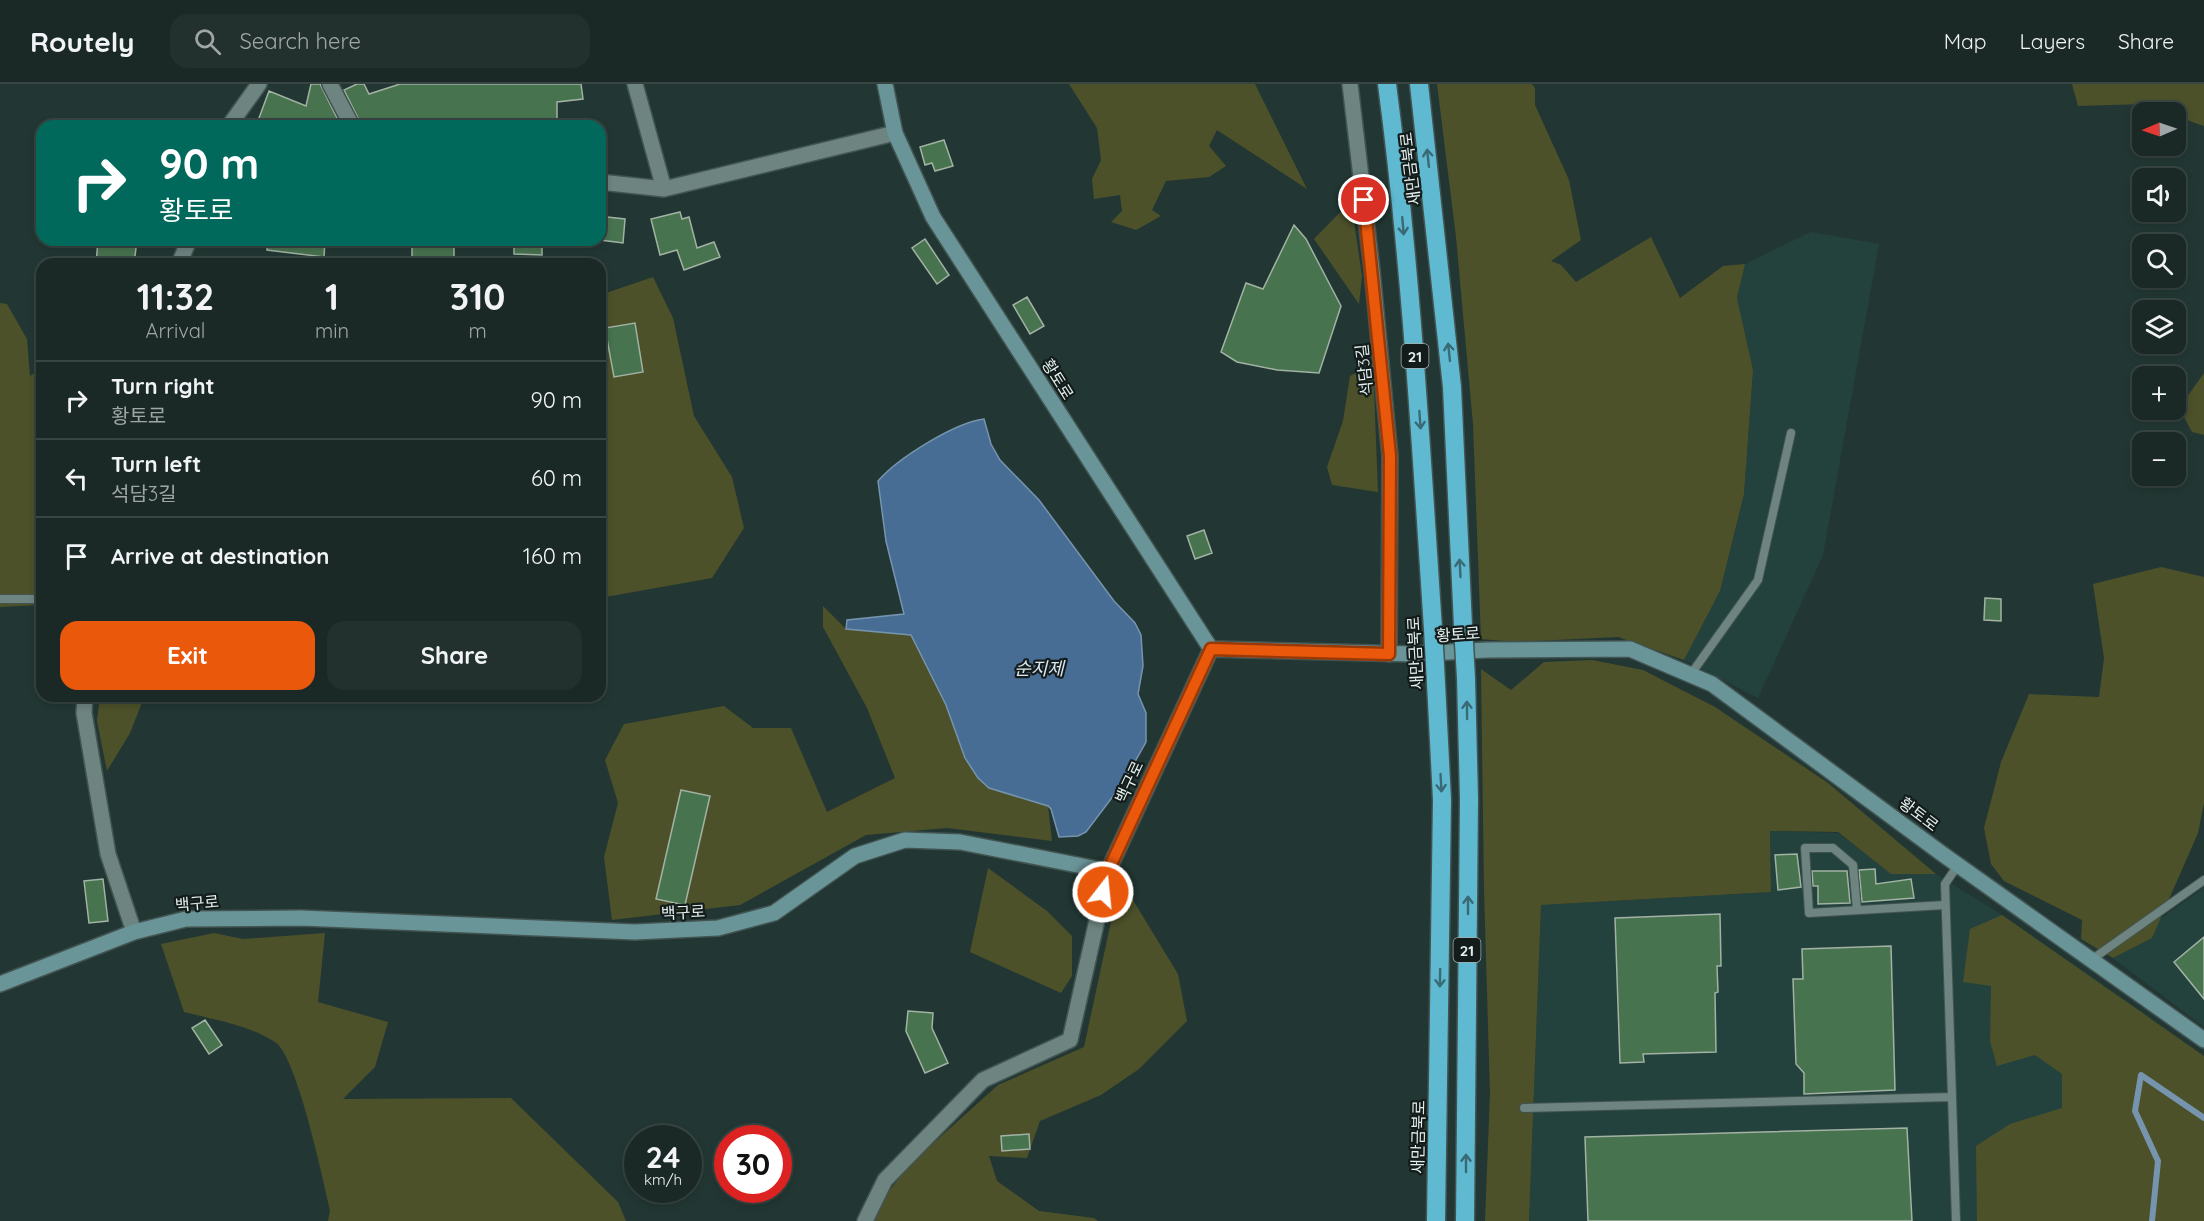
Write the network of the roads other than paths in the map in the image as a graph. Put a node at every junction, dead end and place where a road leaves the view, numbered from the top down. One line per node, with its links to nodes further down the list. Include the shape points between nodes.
1 (260, 84): 8 (street)
2 (330, 84): 9 (street)
3 (635, 84): 12 (street)
4 (885, 84): 10 (main road, 황토로)
5 (1350, 84): 17 (street, 석담3길, via 1390,456)
6 (1388, 84): 32 (highway, 새만금북로 / 21, one-way to 32, bridge, via 1418,394 1442,800)
7 (1419, 84): 33 (highway, 새만금북로 / 21, one-way to 7, bridge, via 1469,800 1466,678 1452,387)
8 (233, 120)
9 (349, 120)
10 (895, 133): 12 (street); 16 (main road, 황토로, via 933,217)
11 (606, 183): 12 (street)
12 (664, 189)
13 (1791, 434): 18 (lane, via 1758,580)
14 (0, 599): 15 (lane)
15 (36, 599)
16 (1211, 649): 17 (main road, 황토로); 21 (main road, 백구로)
17 (1389, 654): 18 (main road, 황토로, via 1630,649)
18 (1690, 674): 20 (main road, 황토로, via 1729,696)
19 (85, 702): 25 (street, via 108,854)
20 (1958, 865): 23 (lane, via 1945,884); 26 (main road, 황토로)
21 (1108, 871): 25 (main road, 백구로, via 960,842 905,840 855,856 774,913 718,928 635,932 301,918 186,919); 31 (street, via 1070,1040 983,1080 885,1180)
22 (2204, 880): 26 (lane)
23 (1946, 905): 24 (lane); 29 (lane)
24 (1857, 910): 24 (lane, via 1809,913 1805,848 1833,848 1853,865)
25 (134, 932): 27 (main road, 백구로)
26 (2091, 960): 28 (main road, 황토로)
27 (0, 984)
28 (2202, 1036)
29 (1952, 1097): 30 (lane); 34 (lane)
30 (1524, 1108)
31 (865, 1221)
32 (1436, 1221)
33 (1465, 1221)
34 (1956, 1221)

